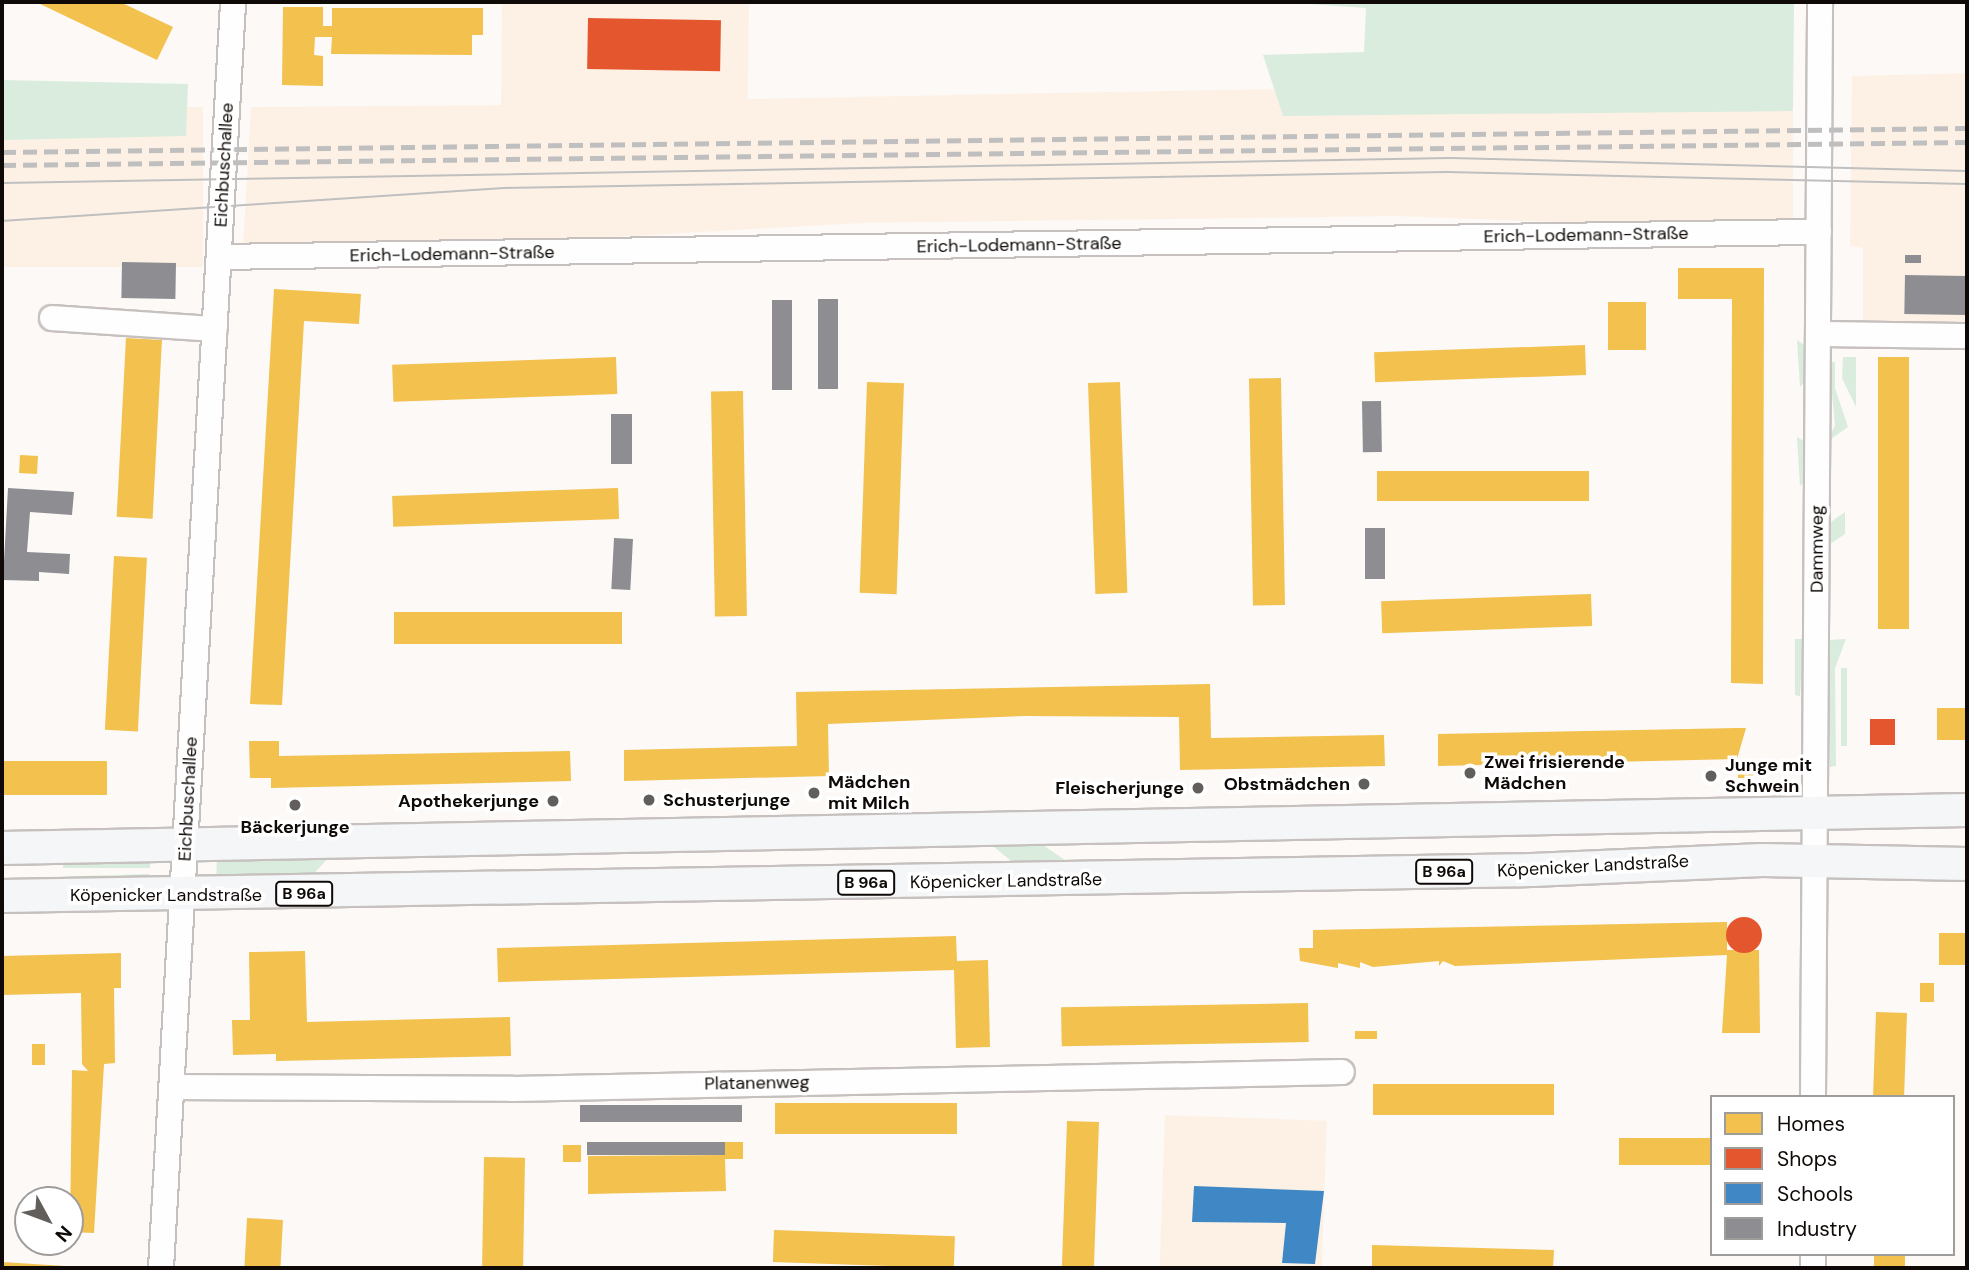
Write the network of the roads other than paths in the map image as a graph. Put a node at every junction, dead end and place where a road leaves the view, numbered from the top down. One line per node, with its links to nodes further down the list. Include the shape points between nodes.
1 (233, 2): 4 (street, Eichbuschallee)
2 (1820, 2): 3 (street, Dammweg)
3 (1819, 232): 4 (street, Erich-Lodemann-Straße); 7 (street, Dammweg)
4 (219, 257): 6 (street, Eichbuschallee)
5 (52, 318): 6 (street)
6 (215, 329): 11 (street, Eichbuschallee)
7 (1818, 334): 8 (street); 10 (street, Dammweg)
8 (1967, 336)
9 (1967, 810): 10 (main road)
10 (1815, 815): 11 (main road); 13 (street, Dammweg)
11 (186, 845): 12 (main road); 16 (street, Eichbuschallee)
12 (2, 848)
13 (1815, 863): 14 (main road, Köpenicker Landstraße / B 96a); 16 (main road, Köpenicker Landstraße / B 96a); 19 (street, Dammweg)
14 (1967, 864)
15 (2, 896): 16 (main road, Köpenicker Landstraße / B 96a)
16 (183, 897): 18 (street, Eichbuschallee)
17 (1342, 1072): 18 (street, Platanenweg, via 513,1089)
18 (172, 1087): 20 (street, Eichbuschallee)
19 (1814, 1095)
20 (161, 1268)

